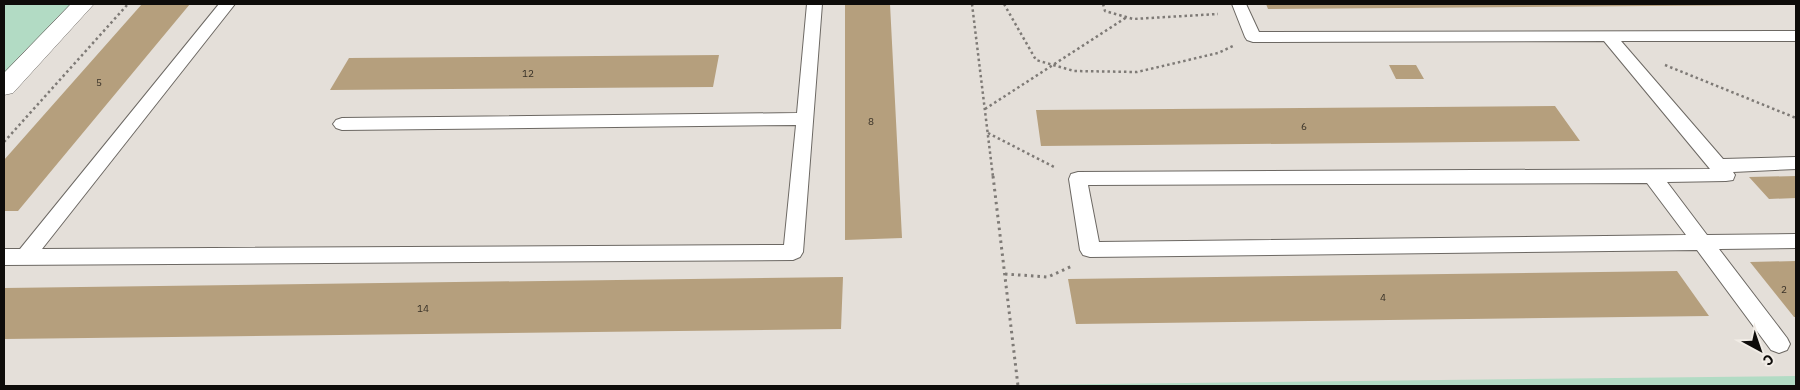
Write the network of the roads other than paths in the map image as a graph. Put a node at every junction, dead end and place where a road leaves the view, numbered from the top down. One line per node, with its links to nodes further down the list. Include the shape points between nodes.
1 (83, 4): 7 (street)
2 (227, 4): 16 (lane)
3 (815, 4): 8 (lane)
4 (1241, 8): 5 (lane, via 1253,37)
5 (1609, 36): 6 (lane); 11 (lane)
6 (1796, 36)
7 (4, 87)
8 (805, 119): 9 (lane); 16 (lane, via 793,252)
9 (342, 124)
10 (1796, 163): 11 (lane)
11 (1718, 166): 12 (lane, via 1726,174)
12 (1652, 176): 14 (lane); 14 (lane, via 1078,179 1090,250)
13 (1796, 240): 14 (lane)
14 (1703, 242): 17 (lane)
15 (4, 257): 16 (lane)
16 (24, 257)
17 (1779, 344)

